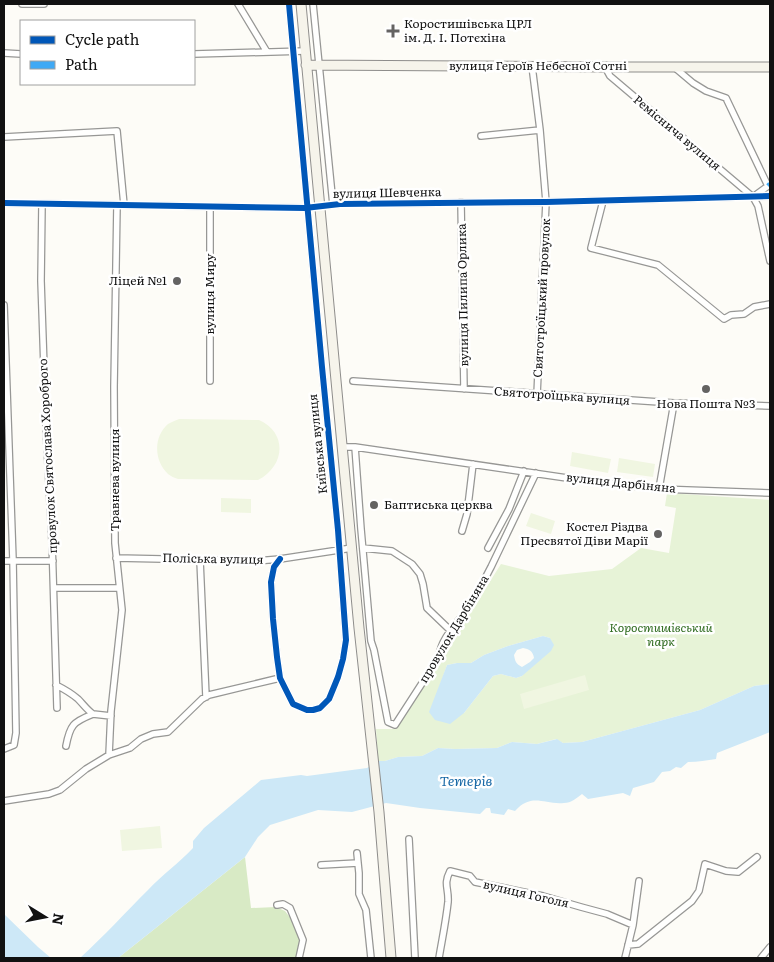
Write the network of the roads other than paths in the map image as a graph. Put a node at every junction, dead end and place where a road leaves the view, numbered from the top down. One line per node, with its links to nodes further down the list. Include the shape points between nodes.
1 (22, 4): 2 (street)
2 (44, 4)
3 (238, 4): 9 (street)
4 (289, 4): 7 (street, Київська вулиця)
5 (301, 4): 8 (main road, Київська вулиця)
6 (313, 4): 14 (street)
7 (294, 51): 8 (street); 9 (street); 34 (street, Київська вулиця)
8 (305, 51): 13 (main road, Київська вулиця)
9 (267, 52): 12 (street)
10 (4, 54): 11 (street)
11 (20, 54)
12 (195, 54)
13 (306, 65): 14 (main road, вулиця Героїв Небесної Сотні); 32 (main road, Київська вулиця)
14 (318, 65): 15 (main road, вулиця Героїв Небесної Сотні); 31 (street)
15 (532, 66): 17 (main road, вулиця Героїв Небесної Сотні); 19 (street, Святотроїцький провулок)
16 (770, 66): 18 (main road, вулиця Героїв Небесної Сотні)
17 (605, 67): 18 (main road, вулиця Героїв Небесної Сотні); 23 (street, Реміснича вулиця, via 610,76)
18 (674, 67): 23 (street, via 706,91 726,98 768,186)
19 (540, 130): 20 (street); 26 (street, Святотроїцький провулок)
20 (481, 136)
21 (4, 137): 30 (street, via 117,131)
22 (770, 196): 23 (street, вулиця Шевченка)
23 (753, 197): 24 (street, вулиця Шевченка); 35 (street, via 758,206)
24 (603, 201): 26 (street, вулиця Шевченка); 36 (street, via 591,248 658,265 724,319)
25 (461, 202): 26 (street, вулиця Шевченка); 31 (street, вулиця Шевченка); 40 (street, вулиця Пилипа Орлика)
26 (546, 202): 41 (street, Святотроїцький провулок)
27 (4, 203): 28 (street, вулиця Шевченка)
28 (42, 204): 29 (street, вулиця Шевченка); 61 (street, провулок Святослава Хороброго, via 41,281)
29 (117, 205): 30 (street, вулиця Шевченка); 56 (street, Травнева вулиця)
30 (124, 205): 33 (street, вулиця Шевченка)
31 (333, 205): 32 (street, вулиця Шевченка)
32 (320, 206): 34 (street, вулиця Шевченка); 44 (main road, Київська вулиця)
33 (210, 207): 34 (street, вулиця Шевченка); 38 (street, вулиця Миру)
34 (307, 208): 55 (street, Київська вулиця)
35 (770, 261)
36 (770, 304)
37 (4, 305): 58 (street)
38 (210, 381)
39 (353, 381): 40 (street, Святотроїцька вулиця)
40 (464, 388): 41 (street, Святотроїцька вулиця)
41 (537, 395): 42 (street, Святотроїцька вулиця)
42 (674, 404): 43 (street, Святотроїцька вулиця); 49 (street)
43 (770, 406)
44 (342, 447): 45 (street, вулиця Дарбіняна); 52 (main road, Київська вулиця)
45 (355, 447): 46 (street, вулиця Дарбіняна); 53 (street)
46 (474, 464): 47 (street, вулиця Дарбіняна); 51 (street)
47 (524, 471): 48 (street, вулиця Дарбіняна); 54 (street, via 509,509)
48 (536, 473): 49 (street, вулиця Дарбіняна); 64 (street, провулок Дарбіняна, via 479,591)
49 (659, 489): 50 (street, вулиця Дарбіняна)
50 (770, 493)
51 (462, 531)
52 (352, 548): 55 (street, Поліська вулиця); 87 (main road, Київська вулиця)
53 (363, 548): 64 (street, via 392,551 412,564 420,574 427,608); 64 (street, провулок Дарбіняна, via 371,640 388,722 395,726 439,657 439,650)
54 (488, 548)
55 (339, 550): 57 (street, Поліська вулиця); 65 (street, Київська вулиця, via 346,640 338,677 329,699 320,708 307,710 293,704)
56 (116, 558): 59 (street, Поліська вулиця); 63 (street, Травнева вулиця)
57 (280, 559): 59 (street, Поліська вулиця); 65 (street, via 274,566 271,582)
58 (13, 560): 60 (street); 61 (street); 72 (street, via 16,733 14,745)
59 (200, 560): 67 (street)
60 (4, 561)
61 (53, 561): 62 (street, провулок Святослава Хороброго)
62 (54, 588): 63 (street); 66 (street, провулок Святослава Хороброго)
63 (119, 588): 70 (street, Травнева вулиця, via 122,610)
64 (451, 631)
65 (280, 678): 67 (street)
66 (56, 685): 68 (street, провулок Святослава Хороброго); 69 (street, via 76,697)
67 (206, 697): 73 (street, via 168,732 153,734 130,748)
68 (57, 708)
69 (93, 714): 70 (street); 71 (street, via 73,726)
70 (111, 716): 73 (street, Травнева вулиця)
71 (66, 746)
72 (4, 750)
73 (109, 755): 74 (street, via 60,790)
74 (4, 801)
75 (409, 839): 88 (street)
76 (357, 852): 78 (street)
77 (757, 857): 83 (street, via 738,872 705,864 699,891 692,901 638,944)
78 (358, 862): 79 (street); 86 (street, via 359,894 366,910)
79 (321, 865)
80 (639, 882): 82 (street)
81 (278, 904): 85 (street, via 290,908 303,940)
82 (633, 925): 83 (street); 89 (street, вулиця Гоголя, via 543,896 475,882 470,876 450,871 446,879 448,900)
83 (628, 945): 90 (street)
84 (770, 947): 91 (street)
85 (299, 958)
86 (371, 958)
87 (391, 958)
88 (415, 958)
89 (438, 958)
90 (625, 958)
91 (761, 958)

